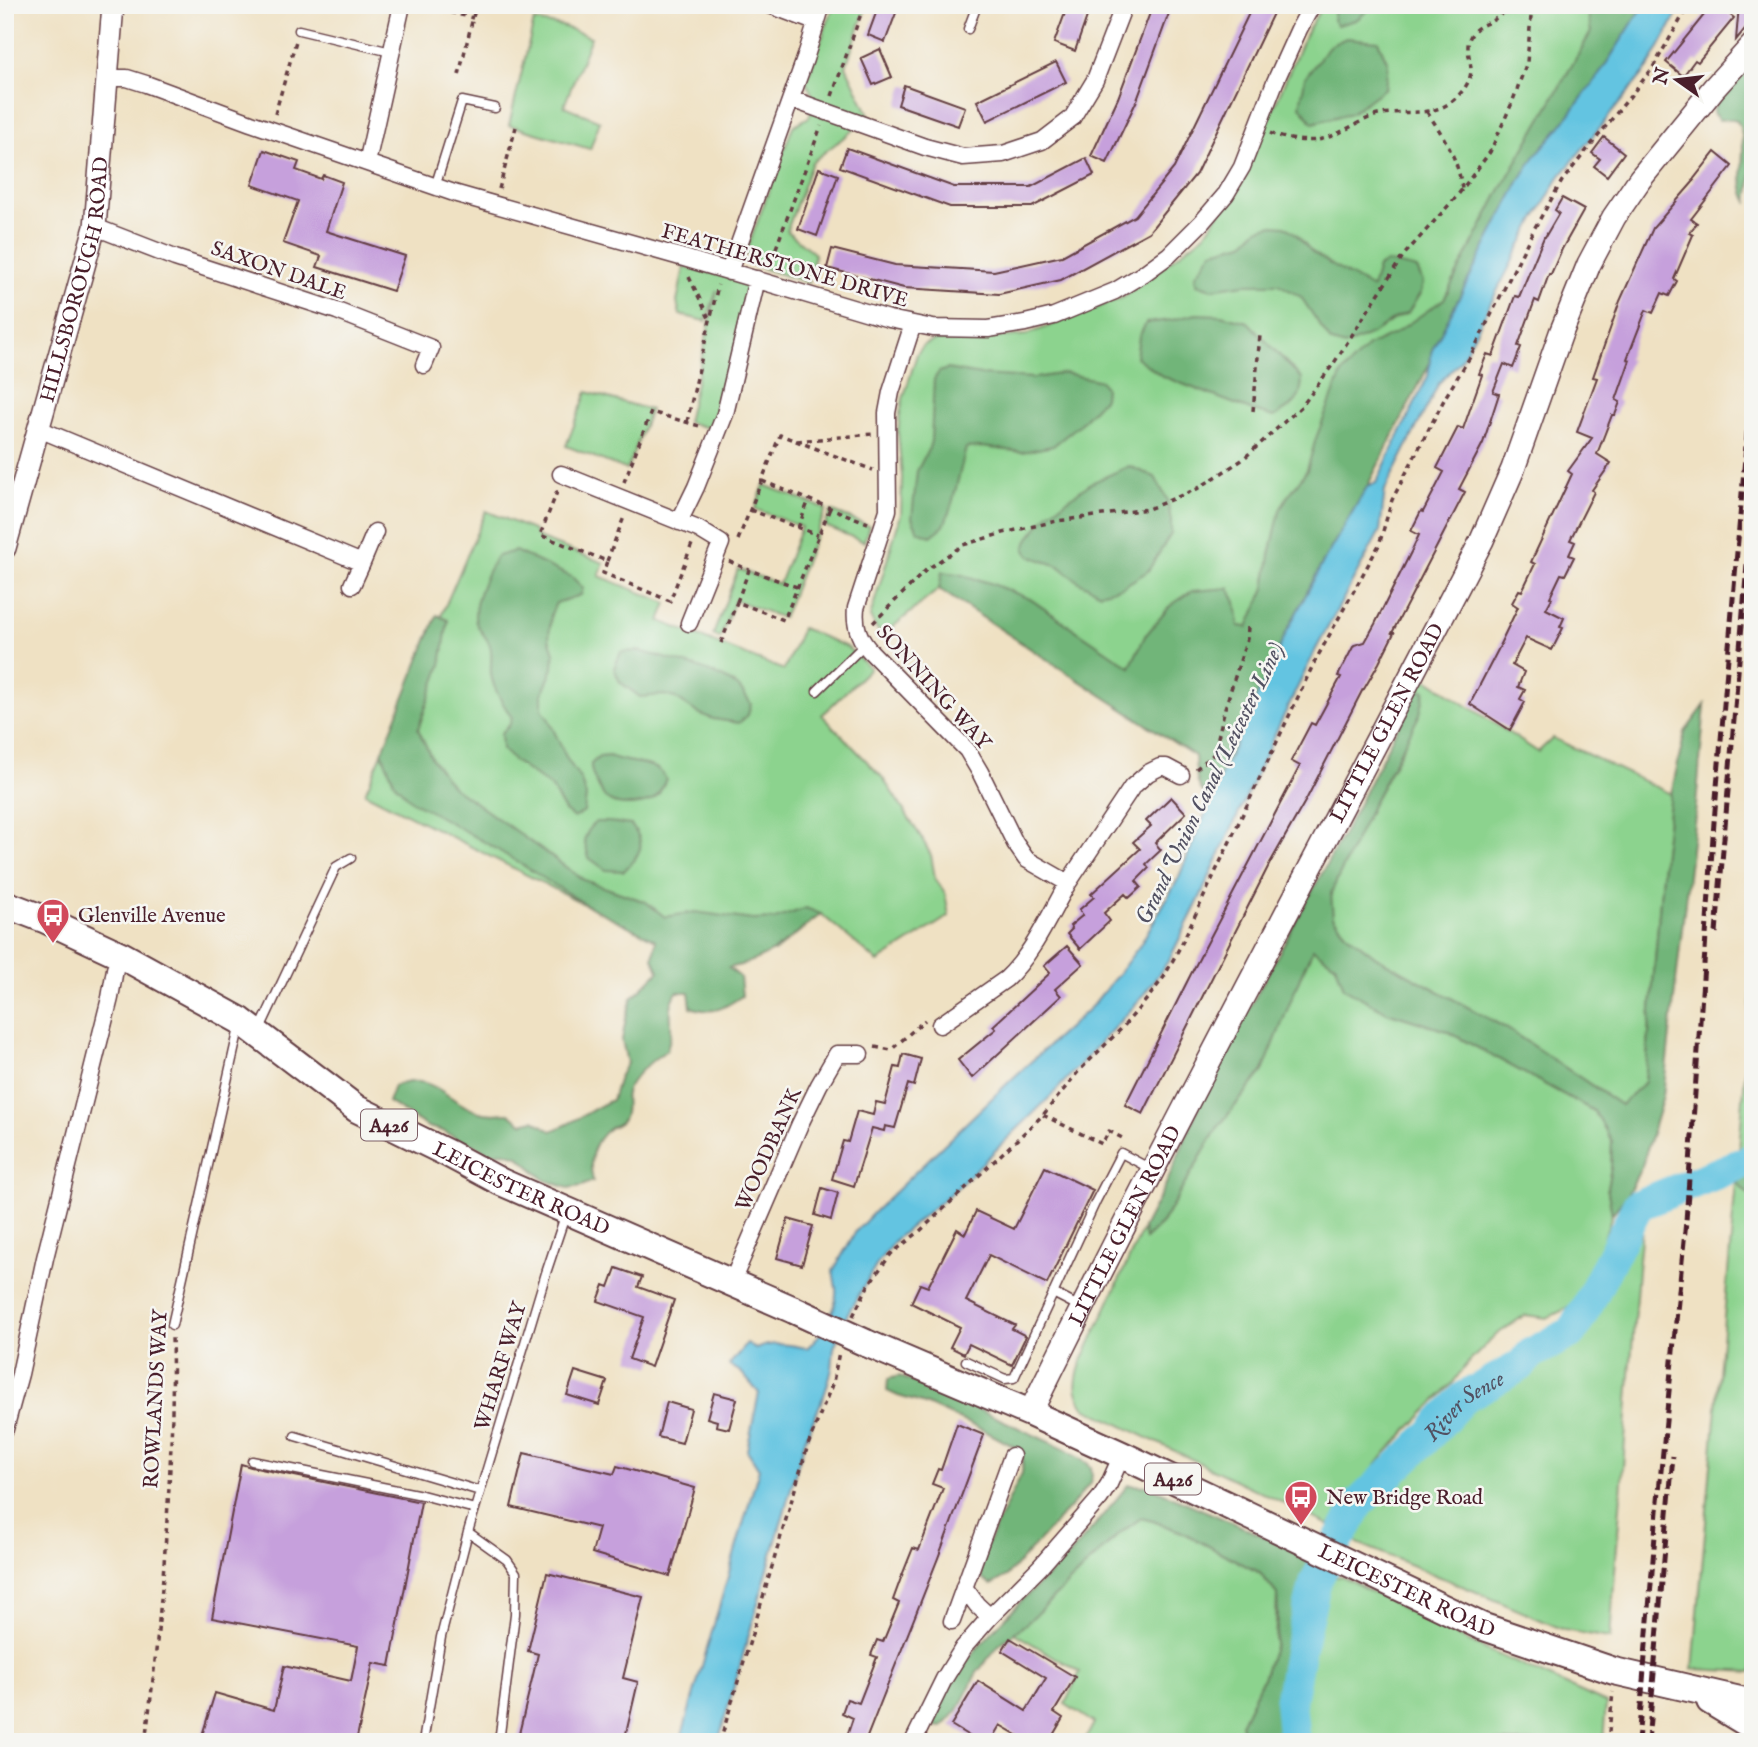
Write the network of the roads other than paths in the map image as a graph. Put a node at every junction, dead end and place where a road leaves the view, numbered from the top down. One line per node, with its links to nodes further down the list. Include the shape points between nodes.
1 (113, 5): 13 (street, HILLSBOROUGH ROAD)
2 (402, 5): 12 (street)
3 (770, 5): 8 (street)
4 (822, 5): 8 (street)
5 (977, 5): 9 (lane)
6 (1124, 5): 14 (street, via 1095,80 1072,118 1042,141 1003,154 963,157)
7 (1312, 5): 21 (street, FEATHERSTONE DRIVE, via 1242,167 1226,194 1169,255 1115,291 1054,316 988,329)
8 (816, 22): 14 (street)
9 (968, 29)
10 (299, 30): 12 (lane)
11 (1753, 45): 41 (main road, LITTLE GLEN ROAD, via 1640,179 1589,264 1482,540)
12 (391, 52): 16 (street)
13 (107, 78): 16 (street, FEATHERSTONE DRIVE, via 146,84); 18 (street, HILLSBOROUGH ROAD)
14 (791, 99): 19 (street)
15 (495, 108): 17 (lane, via 462,101)
16 (367, 163): 17 (street, FEATHERSTONE DRIVE)
17 (435, 187): 19 (street, FEATHERSTONE DRIVE)
18 (95, 227): 22 (street, SAXON DALE, via 432,348); 23 (street, HILLSBOROUGH ROAD)
19 (725, 271): 20 (street, FEATHERSTONE DRIVE)
20 (760, 281): 21 (street, FEATHERSTONE DRIVE); 25 (street, via 725,414)
21 (913, 324): 31 (street, SONNING WAY, via 887,413 888,510 856,608)
22 (424, 365)
23 (38, 429): 27 (street, HILLSBOROUGH ROAD); 28 (street)
24 (561, 474): 25 (street)
25 (679, 522): 30 (street, via 721,543)
26 (375, 532): 28 (street)
27 (5, 548)
28 (362, 563): 29 (street)
29 (352, 585)
30 (689, 623)
31 (862, 641): 32 (lane); 35 (street, SONNING WAY, via 967,750 1026,859)
32 (817, 691)
33 (1181, 775): 35 (street, via 1160,767 1132,787)
34 (351, 858): 39 (lane, ROWLANDS WAY, via 336,867)
35 (1068, 883): 38 (street, via 1016,970)
36 (5, 904): 37 (main road, LEICESTER ROAD / A426)
37 (121, 955): 39 (main road, LEICESTER ROAD / A426); 49 (street)
38 (940, 1025)
39 (249, 1028): 42 (main road, LEICESTER ROAD / A426, via 357,1109); 46 (lane, ROWLANDS WAY)
40 (860, 1054): 43 (street, WOODBANK, via 837,1054 818,1085)
41 (1152, 1169): 44 (lane, via 1121,1153); 45 (main road, LITTLE GLEN ROAD)
42 (567, 1211): 43 (main road, LEICESTER ROAD / A426); 54 (lane, WHARF WAY)
43 (732, 1284): 48 (main road, LEICESTER ROAD / A426, bridge)
44 (1053, 1293): 45 (lane); 47 (lane, via 1014,1378 1005,1379)
45 (1082, 1308): 48 (main road, LITTLE GLEN ROAD)
46 (172, 1325)
47 (966, 1361)
48 (1030, 1413): 52 (main road, LEICESTER ROAD / A426)
49 (5, 1430)
50 (295, 1436): 54 (lane)
51 (1012, 1455): 57 (street, via 1009,1487)
52 (1122, 1455): 58 (street, via 1100,1498); 60 (main road, LEICESTER ROAD / A426, via 1481,1626 1615,1671)
53 (252, 1461): 55 (lane)
54 (480, 1491): 55 (lane, WHARF WAY)
55 (475, 1509): 56 (lane, WHARF WAY)
56 (468, 1532): 63 (lane, WHARF WAY, via 441,1637); 64 (lane, via 507,1560 516,1573)
57 (964, 1587): 58 (street); 59 (street)
58 (990, 1617): 65 (street, via 963,1648)
59 (952, 1621)
60 (1691, 1689): 61 (main road, LEICESTER ROAD / A426); 62 (main road, LEICESTER ROAD / A426)
61 (1753, 1703)
62 (1753, 1727)
63 (423, 1742)
64 (499, 1742)
65 (913, 1742)

